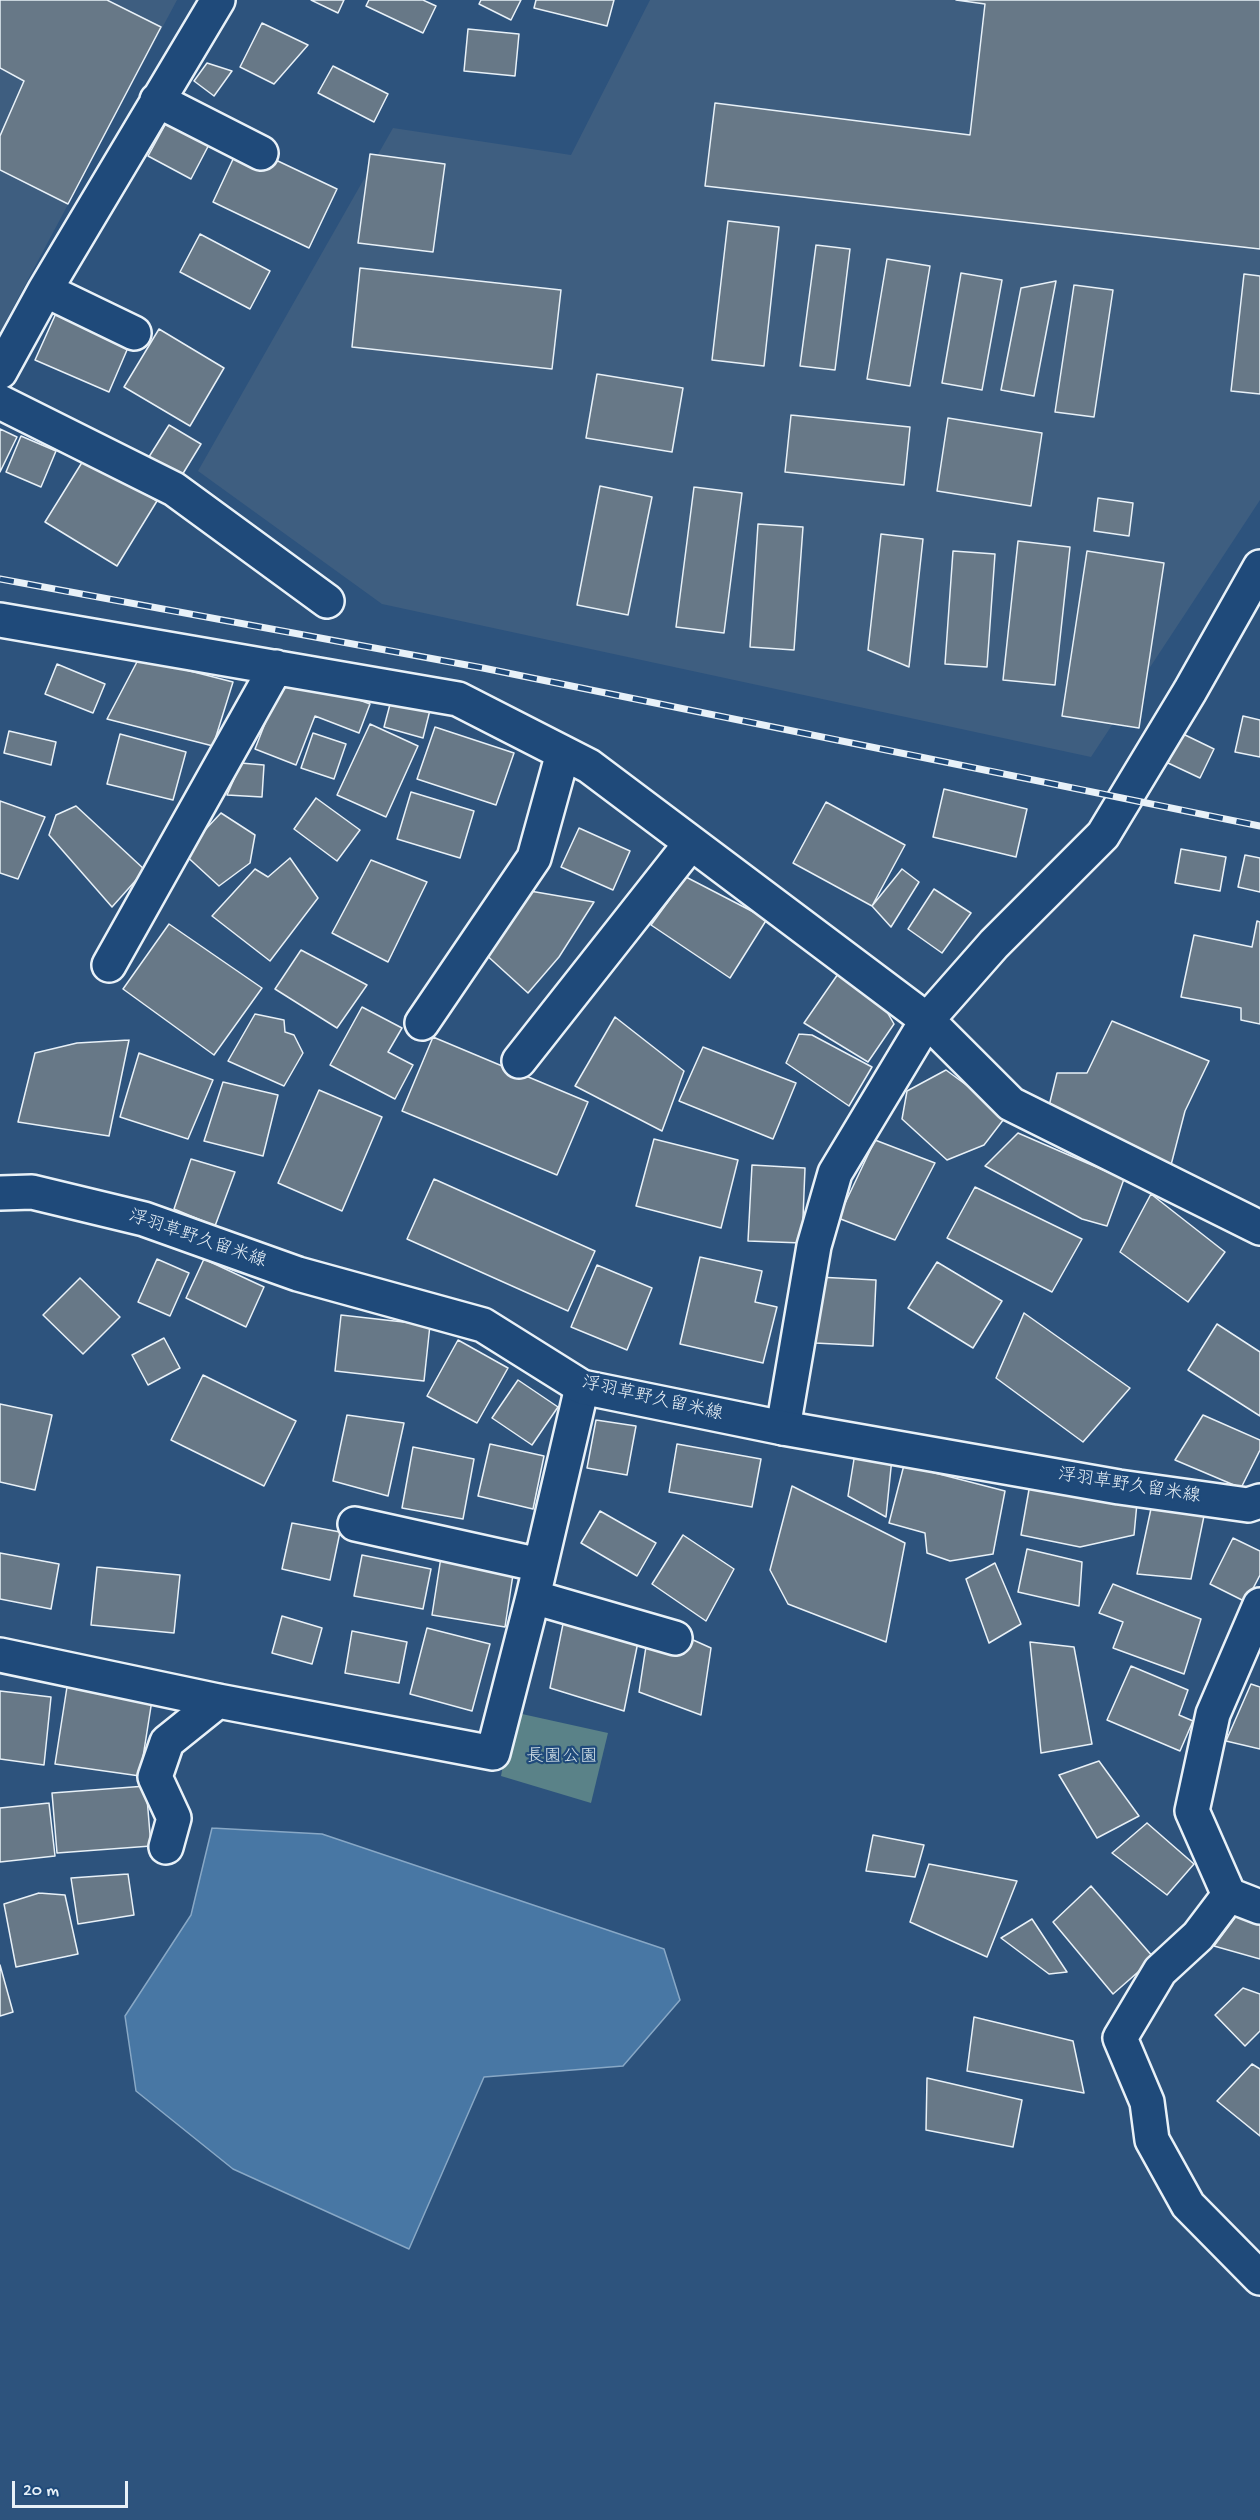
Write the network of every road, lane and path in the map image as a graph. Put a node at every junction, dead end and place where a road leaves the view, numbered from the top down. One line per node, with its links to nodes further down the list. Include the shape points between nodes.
1 (218, 0): 2 (street)
2 (157, 100): 3 (street); 4 (street)
3 (261, 153)
4 (45, 290): 5 (street); 6 (street)
5 (134, 333)
6 (0, 372)
7 (0, 402): 9 (street, via 174,489)
8 (1260, 567): 15 (street, via 1103,835 994,944)
9 (327, 601)
10 (0, 620): 11 (street)
11 (276, 667): 12 (street, via 458,699); 14 (street)
12 (562, 753): 13 (street, via 589,766); 16 (street, via 534,858)
13 (691, 843): 15 (street); 17 (street)
14 (109, 965)
15 (927, 1020): 19 (street, via 1011,1104); 21 (street, via 835,1173 814,1246)
16 (422, 1023)
17 (519, 1061)
18 (0, 1193): 20 (street, 浮羽草野久留米線, via 32,1192 144,1219 298,1274 483,1325)
19 (1260, 1228)
20 (582, 1388): 21 (street, 浮羽草野久留米線); 24 (street)
21 (783, 1428): 22 (street, 浮羽草野久留米線, via 1119,1487 1248,1505)
22 (1260, 1502)
23 (355, 1524): 24 (street)
24 (540, 1565): 25 (street)
25 (533, 1597): 27 (street); 29 (street, via 493,1753)
26 (1260, 1605): 31 (street, via 1213,1714 1192,1810)
27 (675, 1638)
28 (0, 1655): 29 (street)
29 (218, 1701): 30 (street, via 167,1742 155,1777 174,1818)
30 (166, 1847)
31 (1229, 1894): 32 (street); 33 (street, via 1198,1936 1160,1971 1120,2038 1147,2102 1152,2140 1188,2205)
32 (1260, 1907)
33 (1260, 2278)

